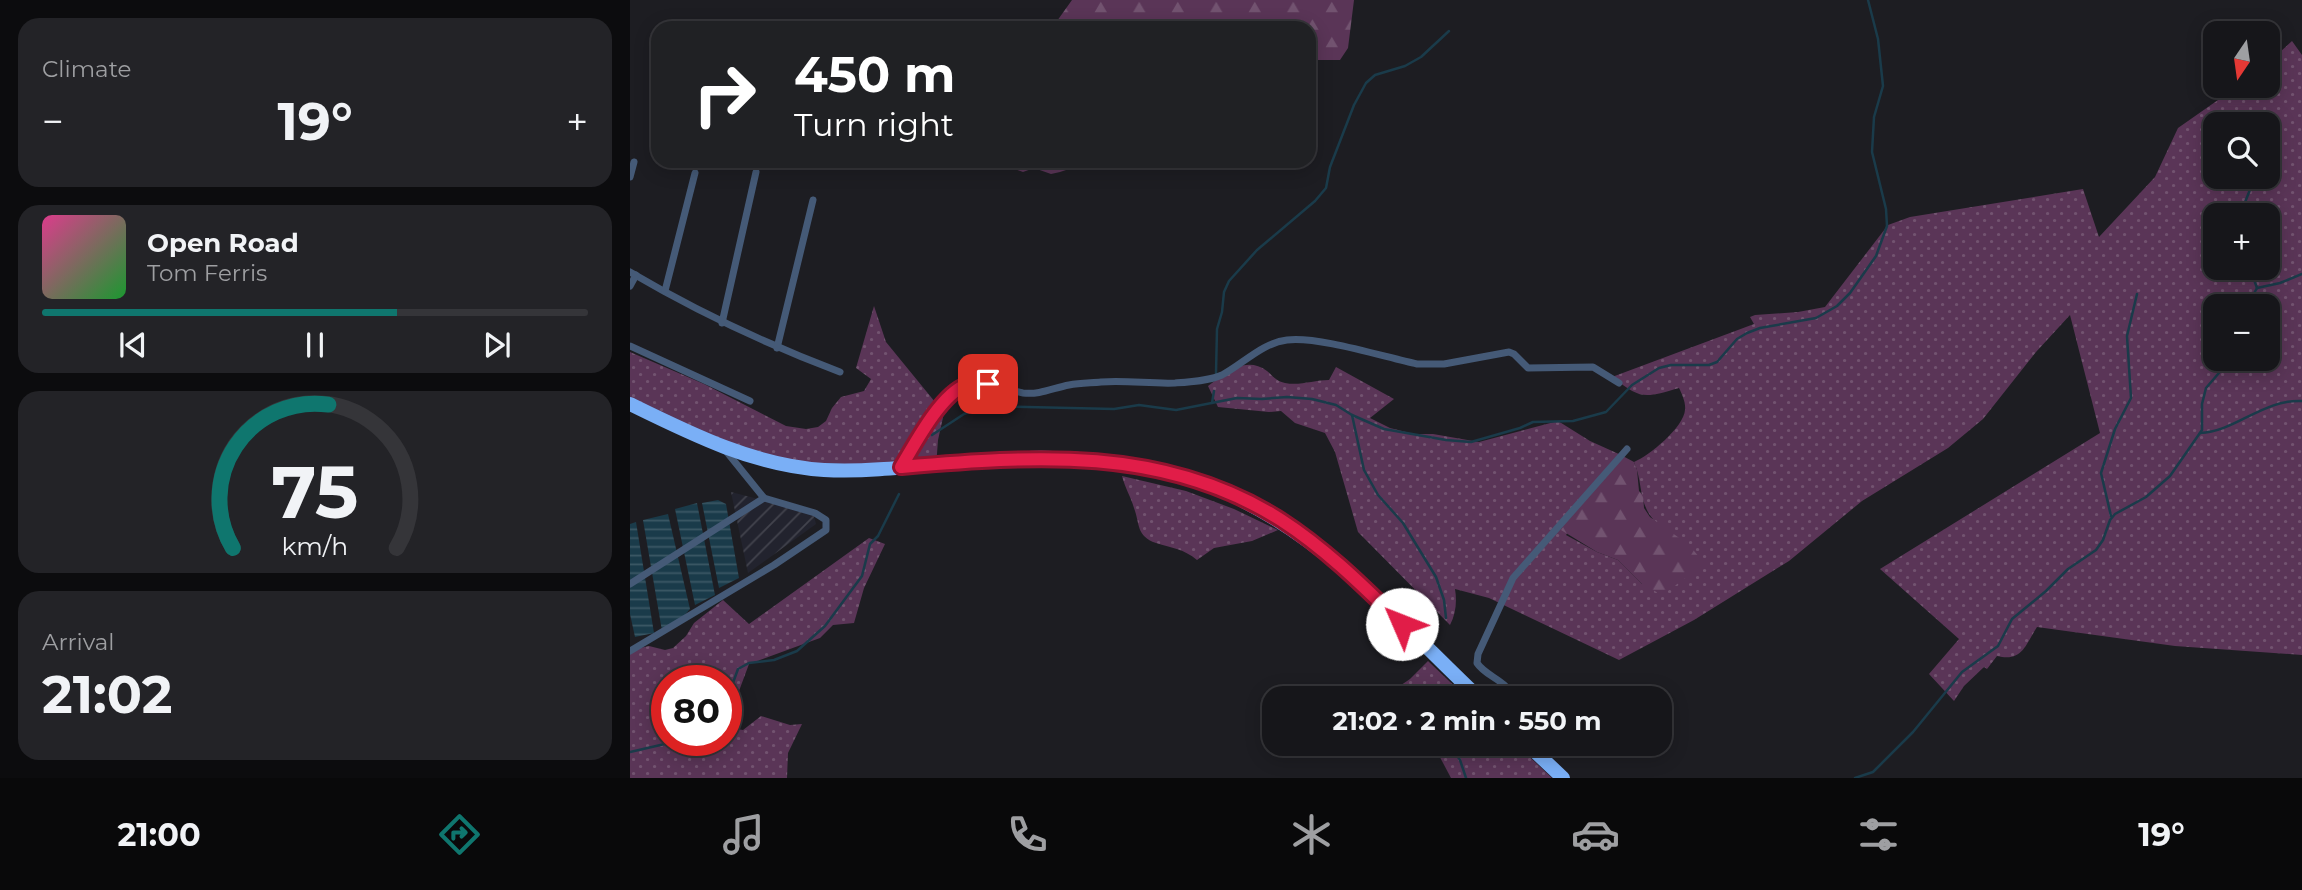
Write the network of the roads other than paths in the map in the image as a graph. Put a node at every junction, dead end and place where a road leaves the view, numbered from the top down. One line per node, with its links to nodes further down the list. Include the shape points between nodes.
1 (634, 162): 4 (street)
2 (756, 172): 9 (street)
3 (695, 173): 8 (street)
4 (630, 177)
5 (813, 200): 11 (street)
6 (633, 273): 7 (street); 8 (street)
7 (630, 286)
8 (665, 291): 9 (street)
9 (722, 323): 11 (street)
10 (630, 346): 14 (street)
11 (777, 348): 12 (street)
12 (839, 372)
13 (1619, 383): 18 (street, via 1593,367 1528,368 1509,352 1430,365 1287,340 1210,379 1070,385 1039,394 969,383 947,401)
14 (750, 401)
15 (630, 404): 16 (highway)
16 (724, 447): 18 (highway, via 822,470); 19 (street)
17 (1627, 449): 23 (street, via 1520,568 1504,594 1477,663)
18 (901, 467): 22 (highway, via 1000,459 1105,461 1214,485 1281,520 1341,566)
19 (764, 498): 20 (street); 21 (street, via 815,513 826,520 826,530)
20 (630, 584)
21 (630, 651)
22 (1466, 686)
23 (1506, 686)
24 (1540, 756): 25 (highway)
25 (1563, 778)

